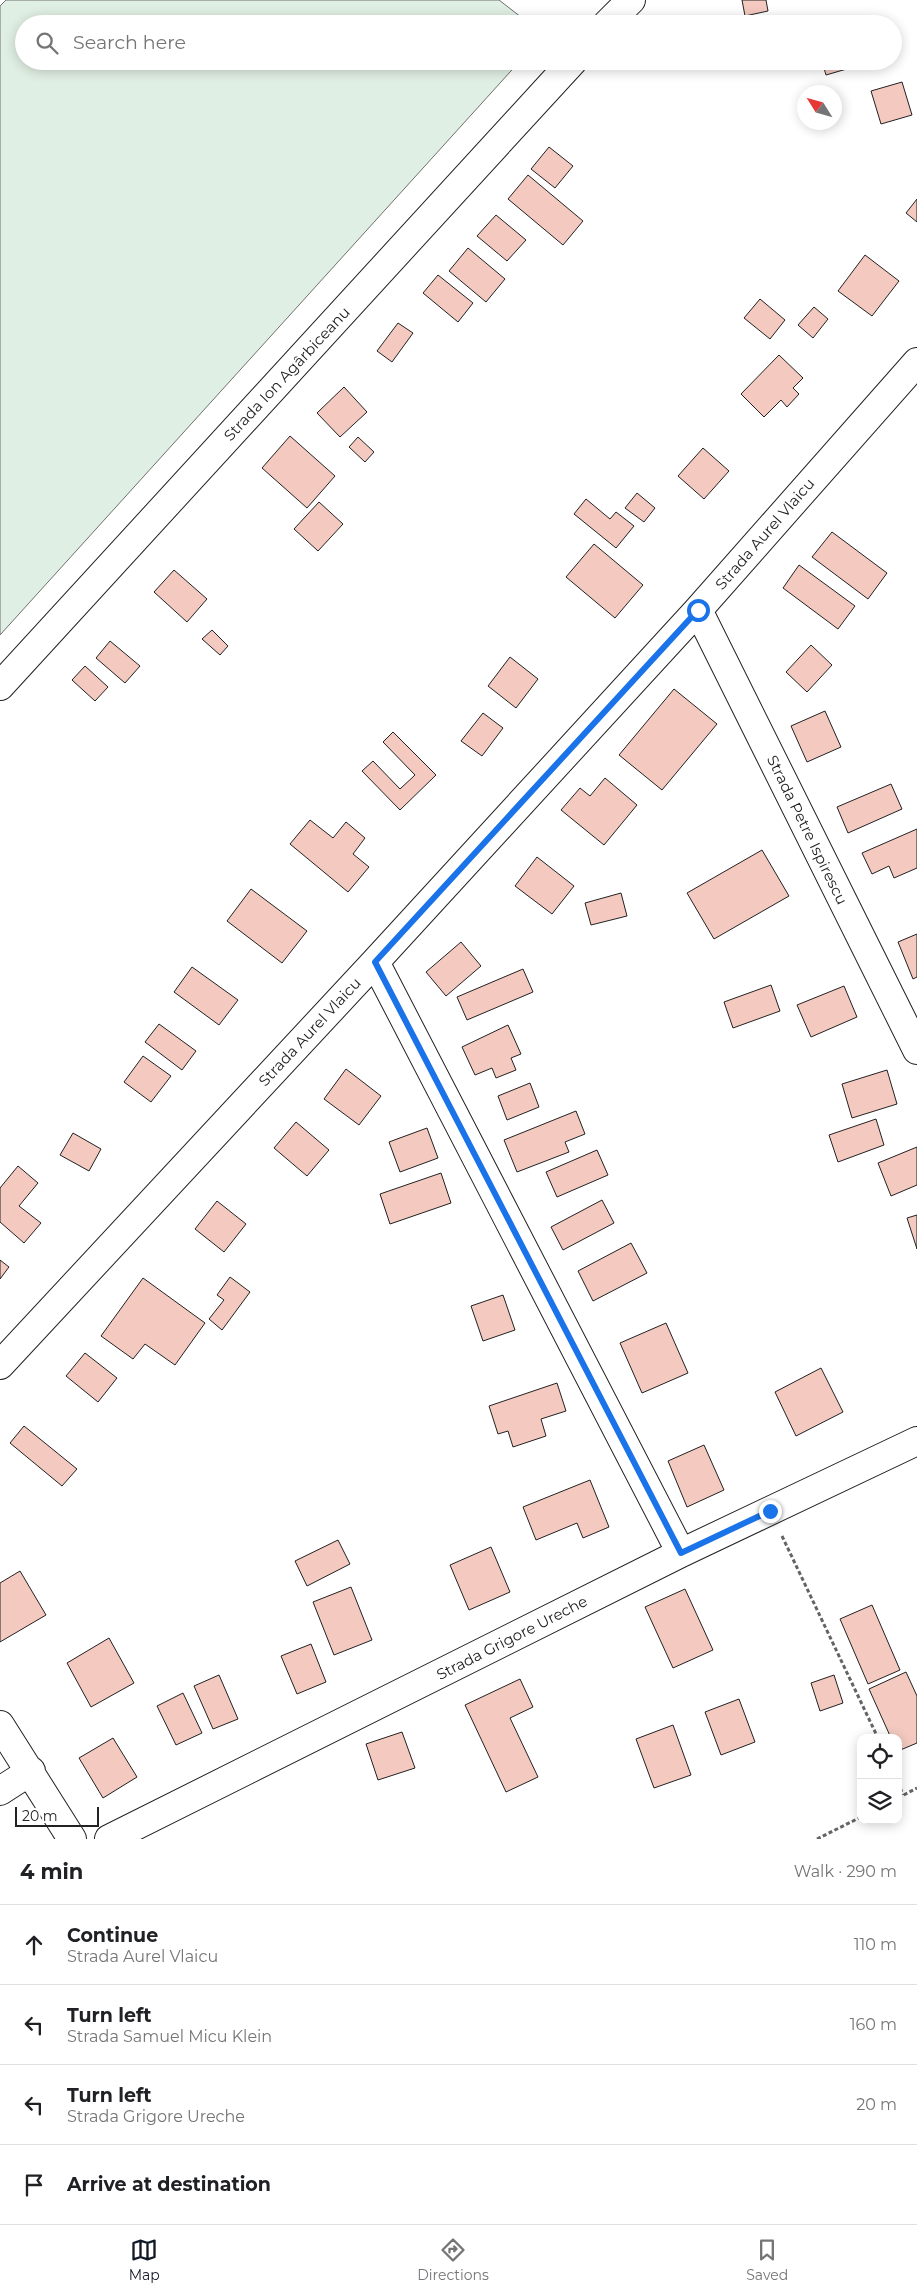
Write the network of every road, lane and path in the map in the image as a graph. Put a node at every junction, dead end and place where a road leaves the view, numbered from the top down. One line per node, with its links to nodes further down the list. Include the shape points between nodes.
1 (632, 0): 2 (street)
2 (616, 15)
3 (565, 70): 6 (street, Strada Ion Agârbiceanu)
4 (917, 362): 5 (street, Strada Aurel Vlaicu)
5 (698, 610): 7 (street, Strada Aurel Vlaicu); 8 (street, Strada Petre Ispirescu)
6 (0, 686)
7 (375, 962): 9 (street, Strada Aurel Vlaicu); 12 (street)
8 (917, 1050)
9 (0, 1365)
10 (917, 1441): 11 (street, Strada Grigore Ureche)
11 (770, 1511): 12 (street, Strada Grigore Ureche); 14 (path)
12 (681, 1553): 21 (street, Strada Grigore Ureche)
13 (0, 1725): 15 (street)
14 (876, 1734)
15 (31, 1771): 17 (street); 20 (street)
16 (917, 1788): 18 (path)
17 (0, 1791)
18 (903, 1795)
19 (857, 1819): 22 (path)
20 (72, 1839)
21 (109, 1839)
22 (817, 1839)

